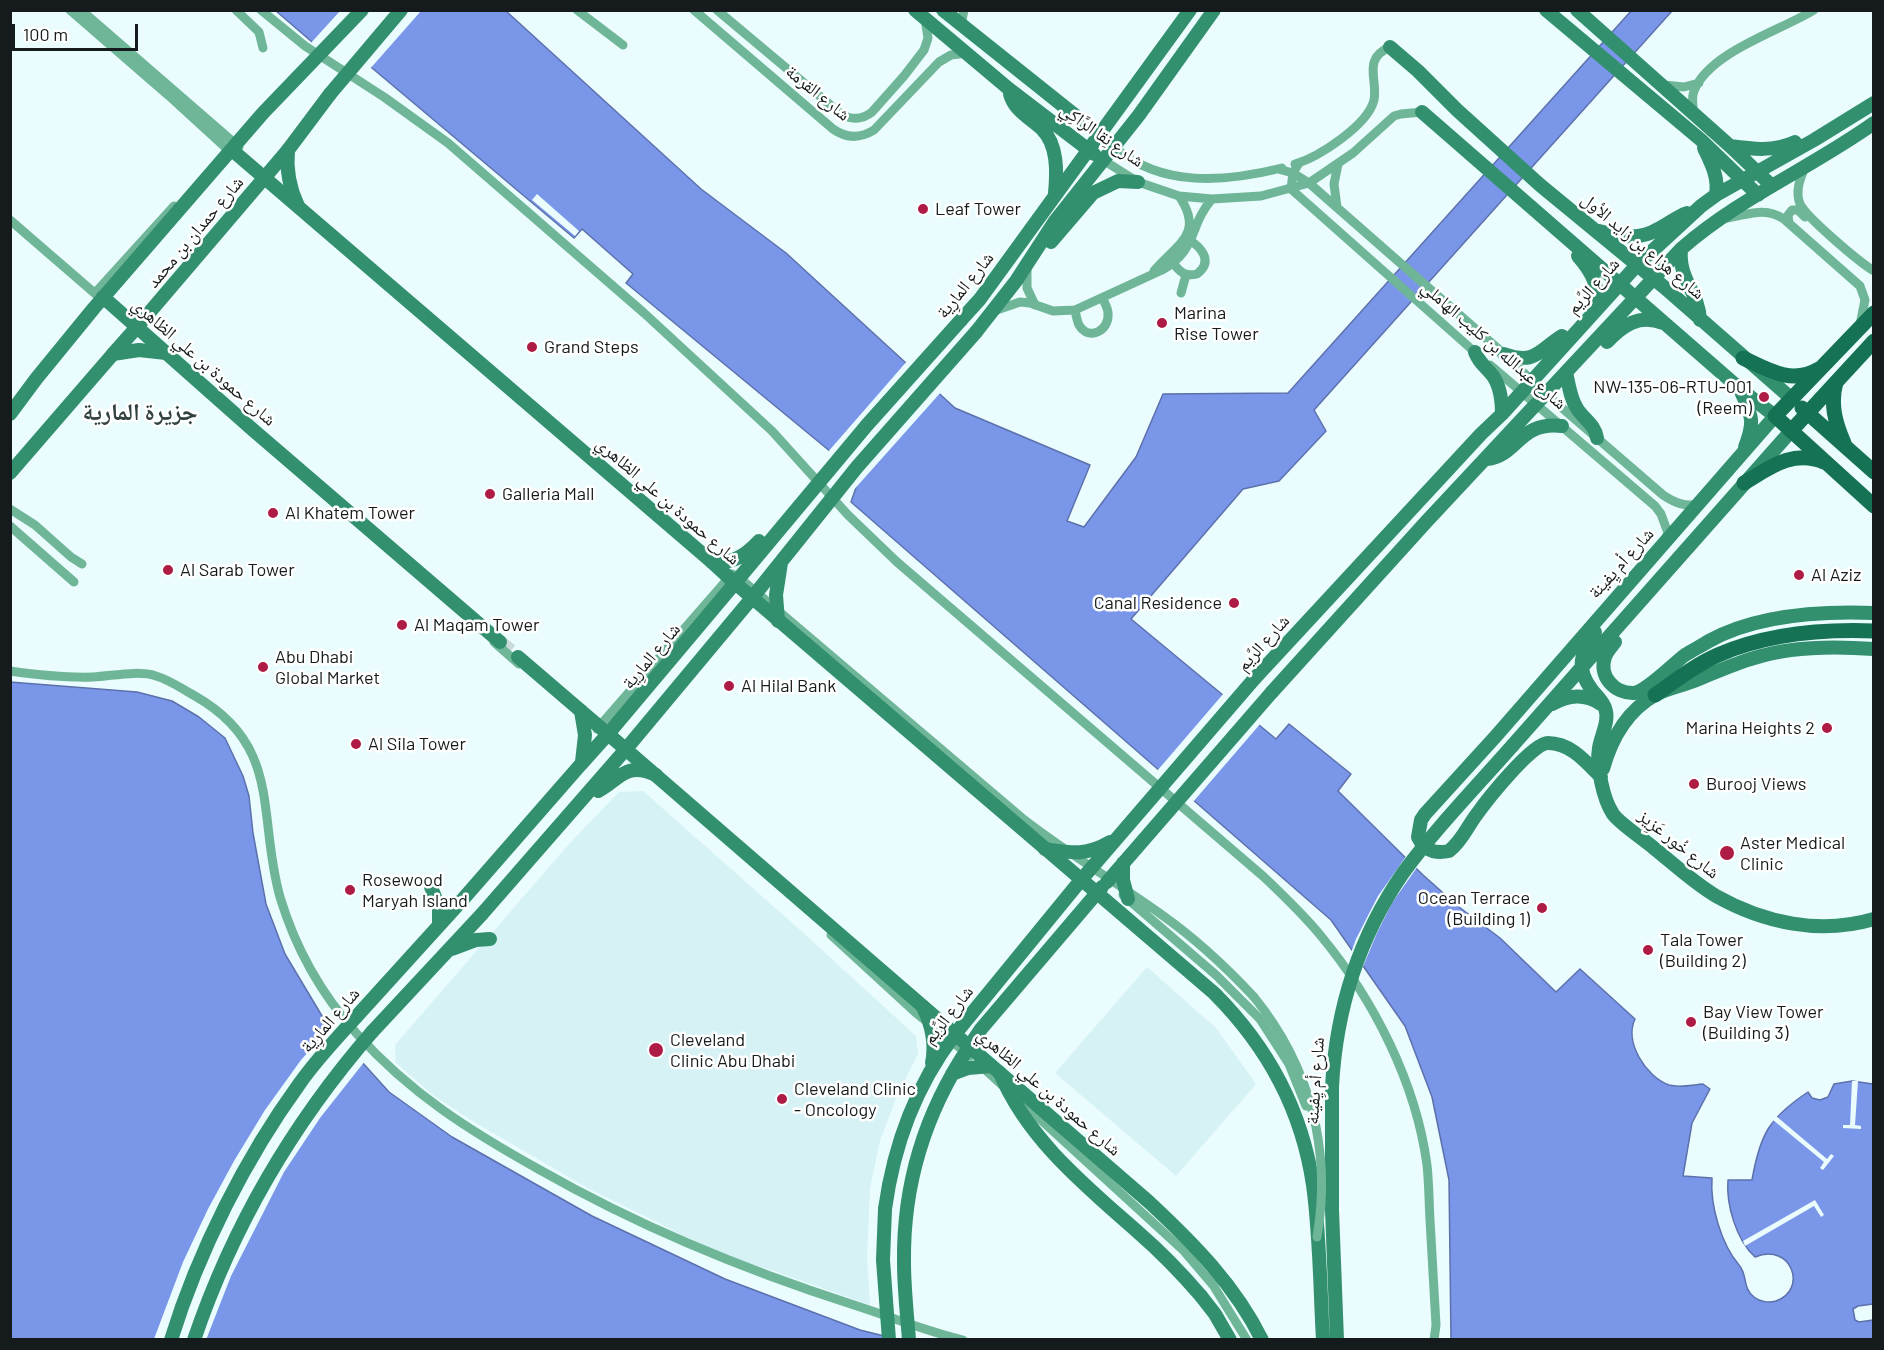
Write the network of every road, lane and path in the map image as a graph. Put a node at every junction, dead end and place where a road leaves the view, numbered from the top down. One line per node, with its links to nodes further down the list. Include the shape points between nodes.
1 (70, 10): 35 (street)
2 (81, 10): 35 (street)
3 (261, 10): 188 (street, via 305,46 448,143 644,313 772,431 848,515 897,562 1264,877 1322,936 1381,1026 1419,1129 1427,1166)
4 (362, 10): 35 (main road, شارع حمدان بن محمد, bridge)
5 (401, 10): 38 (main road, شارع حمدان بن محمد, bridge)
6 (577, 10): 19 (street)
7 (694, 10): 24 (street, شارع القرمة, via 842,135 858,136 874,130)
8 (717, 10): 23 (street, شارع القرمة, via 845,117 868,115)
9 (943, 10): 18 (main road, شارع نِقا الرَّاكِي)
10 (964, 10): 18 (street)
11 (1190, 10): 32 (main road, شارع المارِية)
12 (1214, 10): 37 (main road, شارع المارِية)
13 (1546, 10): 33 (main road)
14 (1814, 10): 26 (street, via 1742,46)
15 (241, 12): 21 (street, via 259,32)
16 (1581, 14): 25 (main road)
17 (920, 15): 22 (main road, شارع نِقا الرَّاكِي); 23 (street, شارع القرمة, via 928,33 927,43)
18 (961, 25): 32 (main road, شارع نِقا الرَّاكِي)
19 (623, 45)
20 (1390, 47): 41 (street, شارع نِقا الرَّاكِي, via 1374,61 1374,99 1364,118 1353,130); 64 (main road, شارع هزاع بن زايد الأول)
21 (263, 48)
22 (968, 53): 24 (street, شارع القرمة, via 944,58); 27 (main road, شارع نِقا الرَّاكِي)
23 (904, 76): 24 (street, via 917,71)
24 (922, 80)
25 (1657, 81): 26 (street, via 1684,87); 30 (main road)
26 (1699, 83): 30 (street, via 1692,97)
27 (1009, 89): 39 (main road, شارع نِقا الرَّاكِي); 53 (main road, via 1017,108 1049,139 1056,162)
28 (1874, 103): 34 (main road, شارع الرِّيم)
29 (1422, 112): 42 (street, شارع نِقا الرَّاكِي, via 1394,117); 66 (main road)
30 (1694, 114): 36 (main road)
31 (1874, 123): 43 (main road, شارع الرِّيم)
32 (1101, 135): 37 (main road, شارع نِقا الرَّاكِي); 39 (main road, شارع المارِية)
33 (1701, 140): 48 (main road); 55 (main road, via 1715,173)
34 (1814, 140): 36 (main road, via 1766,149); 45 (main road, شارع الرِّيم)
35 (230, 146): 47 (main road, شارع حمودة بن علي الظاهري); 81 (main road, شارع حمدان بن محمد, bridge); 136 (street)
36 (1730, 146): 45 (main road)
37 (1114, 147): 40 (main road, شارع المارِية); 44 (street, شارع نِقا الرَّاكِي, via 1131,160 1175,177 1224,179)
38 (288, 150): 47 (main road, شارع حمدان بن محمد, bridge); 58 (main road, bridge, via 289,182)
39 (1088, 150): 40 (main road, شارع نِقا الرَّاكِي); 53 (main road, شارع المارِية)
40 (1103, 160): 49 (street, شارع نِقا الرَّاكِي); 68 (main road, شارع المارِية)
41 (1299, 163): 44 (street, شارع نِقا الرَّاكِي); 46 (street)
42 (1338, 164): 50 (street, شارع نِقا الرَّاكِي); 59 (street, via 1334,184)
43 (1805, 167): 51 (main road, شارع الرِّيم); 65 (street, via 1799,184 1800,204)
44 (1278, 169): 46 (street, شارع عبدالله بن كليب الهاملي)
45 (1756, 171): 48 (main road, شارع الرِّيم); 51 (main road)
46 (1293, 173): 50 (street, شارع عبدالله بن كليب الهاملي); 52 (street)
47 (265, 177): 58 (main road, شارع حمودة بن علي الظاهري); 91 (main road, شارع حمدان بن محمد)
48 (1742, 180): 55 (main road, شارع الرِّيم); 56 (main road)
49 (1138, 182): 54 (street, شارع نِقا الرَّاكِي); 68 (main road, via 1118,181 1088,196 1052,241)
50 (1310, 183): 52 (street, شارع نِقا الرَّاكِي); 59 (street, شارع عبدالله بن كليب الهاملي)
51 (1772, 186): 56 (main road, شارع الرِّيم)
52 (1291, 189): 57 (street, شارع نِقا الرَّاكِي, via 1261,196); 96 (street, شارع عبدالله بن كليب الهاملي)
53 (1055, 195): 130 (main road, شارع المارِية, bridge, via 980,299)
54 (1179, 195): 57 (street, شارع نِقا الرَّاكِي); 67 (street, via 1190,217)
55 (1716, 195): 60 (main road, شارع الرِّيم)
56 (1758, 195): 61 (main road, شارع الرِّيم)
57 (1212, 199): 67 (street)
58 (298, 206): 133 (main road, شارع حمودة بن علي الظاهري)
59 (1337, 207): 99 (street, شارع عبدالله بن كليب الهاملي)
60 (1695, 211): 64 (main road, via 1640,236); 72 (main road, شارع الرِّيم)
61 (1718, 218): 63 (street, via 1761,211 1775,214); 69 (main road, شارع الرِّيم)
62 (10, 220): 81 (street)
63 (1789, 224): 65 (street, via 1788,215 1795,210); 75 (street)
64 (1594, 230): 72 (main road, شارع هزاع بن زايد الأول)
65 (1825, 230): 70 (street)
66 (1568, 239): 79 (main road); 85 (main road, via 1592,274 1598,290)
67 (1186, 240): 71 (street); 76 (street); 77 (street, via 1203,250 1206,260 1197,274)
68 (1038, 248): 73 (main road, شارع المارِية)
69 (1681, 249): 78 (main road, شارع الرِّيم); 89 (main road, via 1682,273 1698,305)
70 (1858, 259): 74 (street); 75 (street, via 1856,273)
71 (1173, 263): 76 (street); 77 (street)
72 (1636, 265): 78 (main road, شارع هزاع بن زايد الأول); 79 (main road, شارع الرِّيم)
73 (1027, 266): 84 (street, via 1027,288); 87 (main road, شارع المارِية)
74 (1874, 271)
75 (1846, 272): 92 (street, via 1864,293)
76 (1153, 273): 83 (street)
77 (1186, 275): 80 (street)
78 (1653, 278): 82 (main road, شارع الرِّيم); 89 (main road, شارع هزاع بن زايد الأول)
79 (1619, 284): 82 (main road); 85 (main road, شارع الرِّيم)
80 (1181, 293)
81 (99, 295): 91 (main road, شارع حمودة بن علي الظاهري); 110 (main road, شارع حمدان بن محمد, bridge); 152 (street, via 318,490)
82 (1635, 297): 90 (main road); 95 (main road, شارع الرِّيم)
83 (1103, 298): 86 (street); 86 (street, via 1108,313 1100,332 1085,331)
84 (1035, 305): 86 (street, via 1053,311); 87 (street, via 1020,302)
85 (1597, 309): 93 (main road, شارع الرِّيم)
86 (1075, 310)
87 (994, 311): 132 (main road, شارع المارِية, bridge)
88 (1874, 313): 92 (main road, شارع أم يِفينة)
89 (1700, 320): 100 (main road, شارع هزاع بن زايد الأول)
90 (1665, 323): 95 (main road, via 1635,321 1600,346); 105 (main road)
91 (137, 327): 97 (main road, شارع حمدان بن محمد, bridge); 98 (main road, شارع حمودة بن علي الظاهري)
92 (1859, 330): 101 (main road, شارع أم يِفينة)
93 (1575, 332): 99 (main road, via 1536,356); 103 (main road, شارع الرِّيم)
94 (1874, 341): 104 (main road, شارع أم يِفينة)
95 (1588, 349): 102 (main road, شارع الرِّيم)
96 (1475, 352): 106 (street, شارع عبدالله بن كليب الهاملي); 111 (main road, via 1495,380)
97 (113, 354): 98 (main road, bridge, via 139,350); 122 (main road, شارع حمدان بن محمد)
98 (166, 354): 143 (main road, شارع حمودة بن علي الظاهري)
99 (1504, 354): 103 (street, شارع عبدالله بن كليب الهاملي)
100 (1743, 358): 101 (main road, via 1791,377 1810,374); 108 (main road, شارع هزاع بن زايد الأول)
101 (1827, 364): 108 (main road, شارع أم يِفينة)
102 (1566, 372): 107 (main road, شارع الرِّيم); 116 (main road, via 1575,405 1593,425)
103 (1532, 381): 106 (main road, شارع الرِّيم); 107 (street, شارع عبدالله بن كليب الهاملي)
104 (1836, 382): 112 (main road, شارع أم يِفينة); 117 (main road, via 1833,411)
105 (1739, 388): 113 (main road); 118 (main road, via 1752,425)
106 (1522, 392): 109 (street, شارع عبدالله بن كليب الهاملي); 111 (main road, شارع الرِّيم)
107 (1546, 394): 109 (main road, شارع الرِّيم); 116 (street, شارع عبدالله بن كليب الهاملي)
108 (1792, 399): 112 (main road, شارع هزاع بن زايد الأول); 113 (main road, شارع أم يِفينة)
109 (1536, 405): 114 (street, شارع عبدالله بن كليب الهاملي); 119 (main road, شارع الرِّيم)
110 (10, 414)
111 (1502, 414): 158 (main road, شارع الرِّيم, bridge, via 1255,678)
112 (1809, 414): 115 (main road, شارع أم يِفينة); 117 (main road, شارع هزاع بن زايد الأول)
113 (1775, 416): 115 (main road); 118 (main road, شارع أم يِفينة)
114 (1562, 426): 119 (main road, via 1547,425 1528,432 1502,455); 125 (street, شارع عبدالله بن كليب الهاملي)
115 (1791, 431): 120 (main road); 123 (main road, شارع أم يِفينة)
116 (1597, 438): 124 (street, شارع عبدالله بن كليب الهاملي)
117 (1847, 448): 121 (main road, شارع هزاع بن زايد الأول)
118 (1740, 458): 126 (main road, شارع أم يِفينة)
119 (1485, 459): 160 (main road, شارع الرِّيم, bridge, via 1272,692)
120 (1825, 463): 123 (main road, via 1812,458 1791,458); 127 (main road)
121 (1874, 472)
122 (10, 473)
123 (1744, 483): 135 (main road, شارع أم يِفينة)
124 (1658, 491): 125 (street); 126 (street, شارع عبدالله بن كليب الهاملي, via 1678,503)
125 (1647, 500): 131 (street, شارع عبدالله بن كليب الهاملي, via 1661,514 1668,533)
126 (1700, 504): 131 (main road, شارع أم يِفينة)
127 (1874, 506)
128 (10, 509): 134 (street)
129 (10, 526): 137 (street)
130 (776, 532): 133 (main road, bridge, via 765,536 741,557); 136 (main road, شارع المارِية, bridge)
131 (1662, 547): 139 (main road, شارع أم يِفينة)
132 (782, 559): 138 (main road, شارع المارِية, bridge); 141 (main road, bridge, via 776,596)
133 (712, 562): 136 (main road, شارع حمودة بن علي الظاهري, bridge)
134 (82, 564)
135 (1664, 576): 140 (main road, via 1605,656 1607,680 1623,692 1636,693 1711,640 1759,622); 146 (main road, شارع أم يِفينة)
136 (734, 578): 138 (main road, شارع حمودة بن علي الظاهري); 152 (main road, شارع المارِية); 170 (street, via 1022,818 1210,953)
137 (74, 582)
138 (752, 598): 141 (main road, شارع حمودة بن علي الظاهري); 153 (main road, شارع المارِية)
139 (1610, 604): 146 (main road, via 1583,652); 156 (main road, شارع أم يِفينة, via 1425,814 1418,837 1427,849 1449,852 1528,754 1546,742 1578,754)
140 (1874, 613)
141 (778, 621): 159 (main road, شارع حمودة بن علي الظاهري)
142 (1874, 632): 148 (main road, via 1817,631 1743,645 1686,673)
143 (500, 642)
144 (1874, 649): 148 (main road, via 1818,648 1756,657)
145 (518, 657): 151 (main road, شارع حمودة بن علي الظاهري)
146 (1581, 669): 149 (main road, شارع أم يِفينة); 150 (main road)
147 (10, 671): 182 (street, via 71,677 152,674 207,704 227,720 249,748 260,772 274,872 287,917 306,960 357,1035 442,1111 560,1182 684,1242 804,1289)
148 (1655, 695): 156 (main road, via 1619,729)
149 (1547, 707): 150 (main road, via 1576,696 1592,699); 187 (main road, شارع أم يِفينة, bridge, via 1399,879 1370,930 1349,984 1337,1035 1332,1087)
150 (1606, 708): 156 (main road, شارع خُور عَزِيز, via 1598,756)
151 (580, 711): 152 (main road, شارع حمودة بن علي الظاهري, bridge); 154 (main road, bridge, via 585,735)
152 (602, 732): 153 (main road, شارع حمودة بن علي الظاهري); 154 (main road, شارع المارِية, bridge); 173 (street, via 875,976)
153 (626, 749): 155 (main road, شارع حمودة بن علي الظاهري, bridge); 157 (main road, شارع المارِية, bridge)
154 (582, 763): 167 (main road, شارع المارِية)
155 (656, 775): 157 (main road, bridge, via 626,771 600,790); 171 (main road, شارع حمودة بن علي الظاهري)
156 (1601, 777): 166 (main road, شارع خُور عَزِيز, via 1614,814 1716,896 1744,910 1800,926 1833,927)
157 (587, 794): 169 (main road, شارع المارِية, bridge)
158 (1120, 836): 159 (main road, bridge, via 1085,853); 161 (main road, شارع الرِّيم, bridge)
159 (1045, 849): 161 (main road, شارع حمودة بن علي الظاهري)
160 (1123, 863): 162 (main road, شارع الرِّيم, bridge); 165 (main road, bridge)
161 (1081, 880): 162 (street); 164 (main road, شارع حمودة بن علي الظاهري); 172 (main road, شارع الرِّيم)
162 (1107, 882): 164 (main road, شارع الرِّيم); 165 (street)
163 (431, 887): 167 (main road, via 439,907)
164 (1097, 893): 173 (main road, شارع الرِّيم, via 981,1029); 177 (main road, شارع حمودة بن علي الظاهري, bridge, via 1214,993 1242,1022 1266,1056 1288,1100 1305,1149 1314,1192)
165 (1128, 899): 170 (street)
166 (1874, 919)
167 (439, 925): 178 (main road, شارع المارِية, bridge, via 330,1045 275,1120 249,1162 202,1256)
168 (490, 939): 169 (main road)
169 (448, 951): 179 (main road, شارع المارِية, bridge, via 365,1040 309,1110 244,1221 207,1301)
170 (1251, 1001): 177 (street, bridge, via 1276,1026 1288,1046 1314,1111 1322,1167); 187 (street, via 1289,1064 1316,1138 1326,1198)
171 (923, 1007): 172 (main road, شارع حمودة بن علي الظاهري); 174 (main road, bridge, via 933,1038)
172 (955, 1034): 173 (main road, شارع حمودة بن علي الظاهري); 174 (main road, شارع الرِّيم, bridge)
173 (970, 1051): 175 (main road, شارع حمودة بن علي الظاهري); 176 (main road, شارع الرِّيم, bridge); 184 (street, شارع حمودة بن علي الظاهري, via 1166,1233 1225,1302)
174 (931, 1067): 180 (main road, شارع الرِّيم, bridge, via 903,1128 887,1192 883,1250)
175 (996, 1069): 176 (main road, bridge, via 968,1068); 183 (main road, bridge, via 1019,1109 1064,1164 1154,1246 1201,1296); 185 (main road, شارع حمودة بن علي الظاهري, via 1188,1239 1230,1287)
176 (952, 1074): 181 (main road, شارع الرِّيم, bridge, via 925,1134 908,1197 904,1262)
177 (1317, 1237): 186 (main road, شارع حمودة بن علي الظاهري)
178 (171, 1340)
179 (194, 1340)
180 (889, 1340)
181 (909, 1340)
182 (963, 1340)
183 (1230, 1340)
184 (1247, 1340)
185 (1262, 1340)
186 (1323, 1340)
187 (1335, 1340)
188 (1434, 1340)

